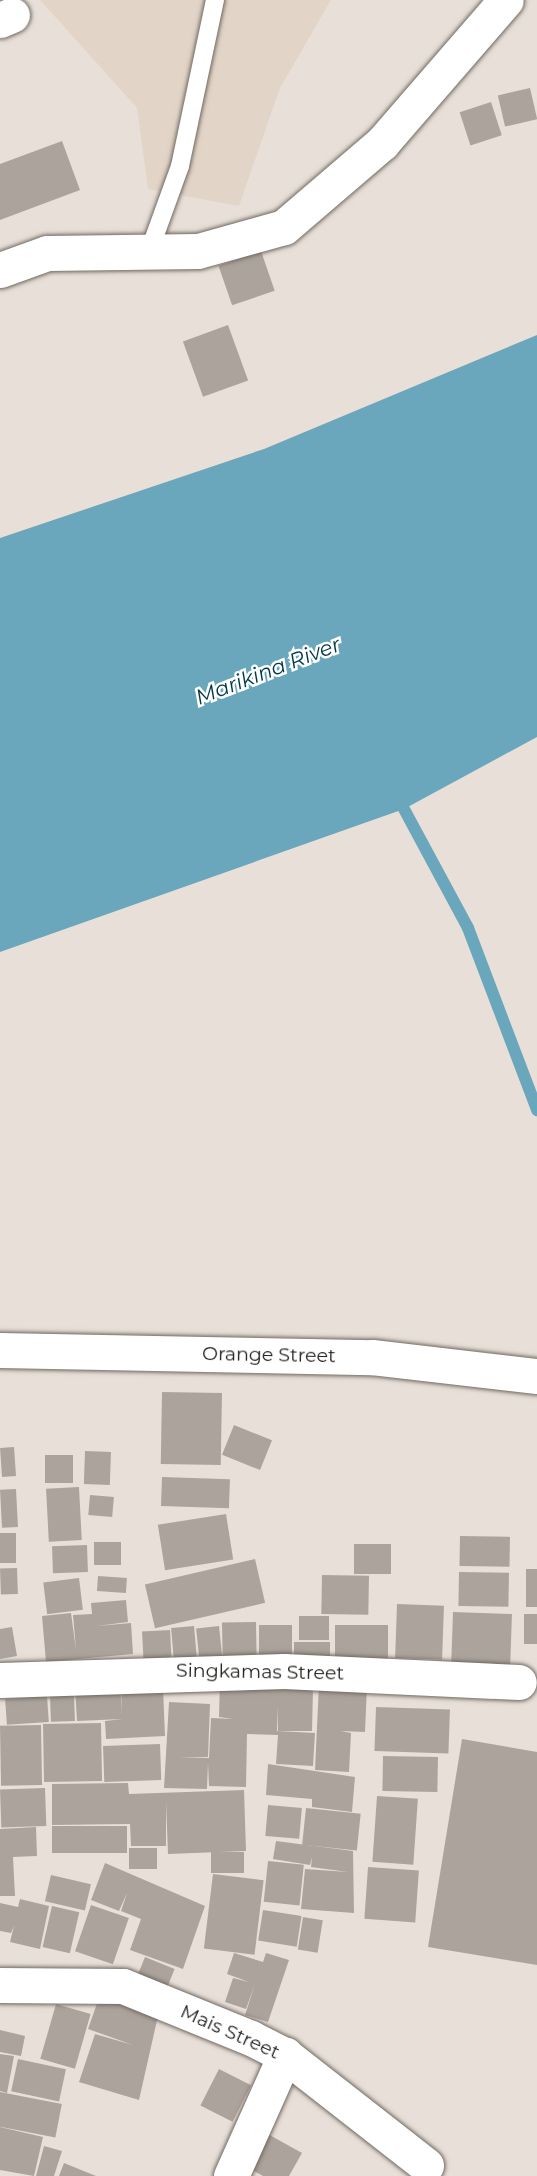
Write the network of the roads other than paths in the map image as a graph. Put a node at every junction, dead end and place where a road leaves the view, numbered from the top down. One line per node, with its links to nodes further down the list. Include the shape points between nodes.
1 (506, 0): 3 (street, via 382,143 284,227 198,251)
2 (210, 3): 3 (lane, via 193,116)
3 (150, 249): 4 (street, via 47,253)
4 (0, 270)
5 (0, 1350): 6 (street, Orange Street, via 372,1357)
6 (537, 1376)
7 (0, 1680): 8 (street, Singkamas Street, via 284,1671)
8 (519, 1682)
9 (0, 1985): 10 (street, Mais Street, via 123,1986)
10 (285, 2056): 11 (street, Mais Street); 12 (street)
11 (426, 2165)
12 (231, 2176)

